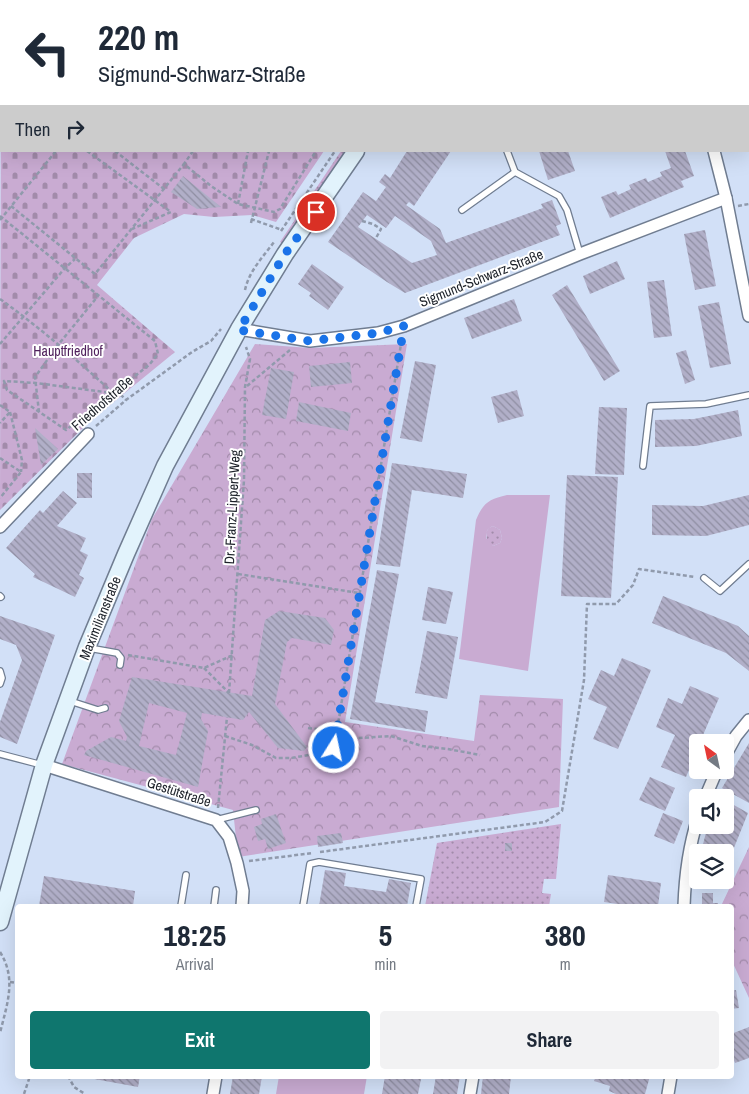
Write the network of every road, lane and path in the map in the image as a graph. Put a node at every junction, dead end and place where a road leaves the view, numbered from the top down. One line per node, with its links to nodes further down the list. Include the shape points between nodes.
1 (55, 152): 17 (path)
2 (88, 152): 15 (path)
3 (116, 152): 13 (path)
4 (192, 152): 11 (path)
5 (248, 152): 16 (path)
6 (269, 152): 18 (path)
7 (315, 152): 18 (path, via 280,209 274,212)
8 (355, 152): 34 (main road, Maximilianstraße, via 285,254)
9 (507, 152): 12 (lane)
10 (714, 152): 14 (street)
11 (184, 164): 13 (path); 16 (path)
12 (515, 172): 19 (lane); 25 (lane, via 559,196 567,210)
13 (164, 189): 15 (path)
14 (726, 198): 25 (street, Sigmund-Schwarz-Straße); 31 (street)
15 (154, 200): 22 (path); 22 (path, via 171,212)
16 (238, 204): 18 (path)
17 (11, 206): 20 (path); 26 (path)
18 (254, 207): 23 (path, via 251,221)
19 (462, 210)
20 (1, 218): 27 (path)
21 (362, 221): 24 (path, via 382,229)
22 (131, 229): 26 (path, via 95,274)
23 (282, 230)
24 (376, 238)
25 (580, 254): 32 (street, Sigmund-Schwarz-Straße)
26 (75, 259): 27 (path)
27 (65, 268): 28 (path); 30 (path)
28 (98, 296): 37 (path); 42 (path, via 155,341 158,354)
29 (0, 299): 30 (path)
30 (24, 316): 36 (path); 37 (path)
31 (749, 316)
32 (404, 326): 35 (street, Sigmund-Schwarz-Straße, via 378,333); 59 (path)
33 (222, 327): 45 (path, Friedhofstraße, via 211,341)
34 (239, 330): 35 (street, Sigmund-Schwarz-Straße); 60 (main road, Maximilianstraße, via 165,466)
35 (310, 341): 41 (path, via 288,351)
36 (0, 344)
37 (58, 345): 40 (path, via 35,377); 43 (path)
38 (250, 359): 41 (path, Dr.-Franz-Lippert-Weg)
39 (2, 381): 40 (path); 48 (path, via 7,390)
40 (36, 383): 43 (path); 48 (path)
41 (245, 387): 57 (path, Dr.-Franz-Lippert-Weg)
42 (116, 390): 43 (path); 45 (path)
43 (112, 393): 48 (path, via 66,430)
44 (749, 395): 52 (lane, via 706,404 650,406)
45 (126, 400): 50 (path, Friedhofstraße)
46 (0, 404): 47 (path)
47 (10, 412): 49 (path); 53 (path, via 22,460)
48 (39, 412)
49 (0, 424)
50 (88, 434): 55 (street, Friedhofstraße)
51 (0, 458): 53 (path)
52 (643, 466)
53 (21, 472): 54 (path)
54 (0, 498)
55 (0, 527)
56 (749, 564): 58 (lane, via 720,591)
57 (238, 574): 59 (path); 62 (path, Dr.-Franz-Lippert-Weg)
58 (704, 578): 82 (path, via 639,569 633,585 616,604 587,604 584,680 562,811 545,822)
59 (359, 593): 72 (path)
60 (87, 647): 61 (lane); 67 (main road, Maximilianstraße)
61 (117, 653): 63 (lane, via 121,658); 64 (path)
62 (233, 655): 64 (path); 64 (path, Dr.-Franz-Lippert-Weg, via 229,692)
63 (120, 665)
64 (204, 668)
65 (0, 672): 66 (lane)
66 (0, 684)
67 (68, 700): 68 (lane, via 98,710); 78 (main road, Maximilianstraße)
68 (105, 708)
69 (227, 717): 73 (path)
70 (749, 720): 74 (street)
71 (308, 728): 72 (path)
72 (336, 735): 75 (path)
73 (225, 736): 75 (path, via 276,758 315,754); 80 (path)
74 (734, 740)
75 (334, 748): 77 (path, via 345,739 391,736 422,746)
76 (0, 754): 78 (lane)
77 (480, 755)
78 (44, 765): 80 (street, Gestütstraße); 91 (main road, Maximilianstraße)
79 (256, 810): 80 (lane)
80 (216, 820): 82 (street, Gestütstraße, via 229,838)
81 (693, 834): 90 (street)
82 (237, 863): 87 (street, Gestütstraße)
83 (186, 875): 85 (lane)
84 (216, 890): 86 (lane)
85 (181, 904)
86 (214, 904)
87 (242, 904)
88 (303, 904): 89 (lane, via 310,864 318,862 420,879)
89 (416, 904)
90 (684, 904)
91 (0, 922)
92 (0, 952): 93 (path)
93 (10, 982): 94 (path); 95 (path)
94 (15, 983)
95 (0, 1033)
96 (29, 1079): 101 (path)
97 (70, 1079): 102 (path, via 74,1088)
98 (216, 1079): 103 (street)
99 (472, 1079): 104 (street)
100 (670, 1079): 105 (street)
101 (24, 1094)
102 (84, 1094)
103 (213, 1094)
104 (470, 1094)
105 (668, 1094)

